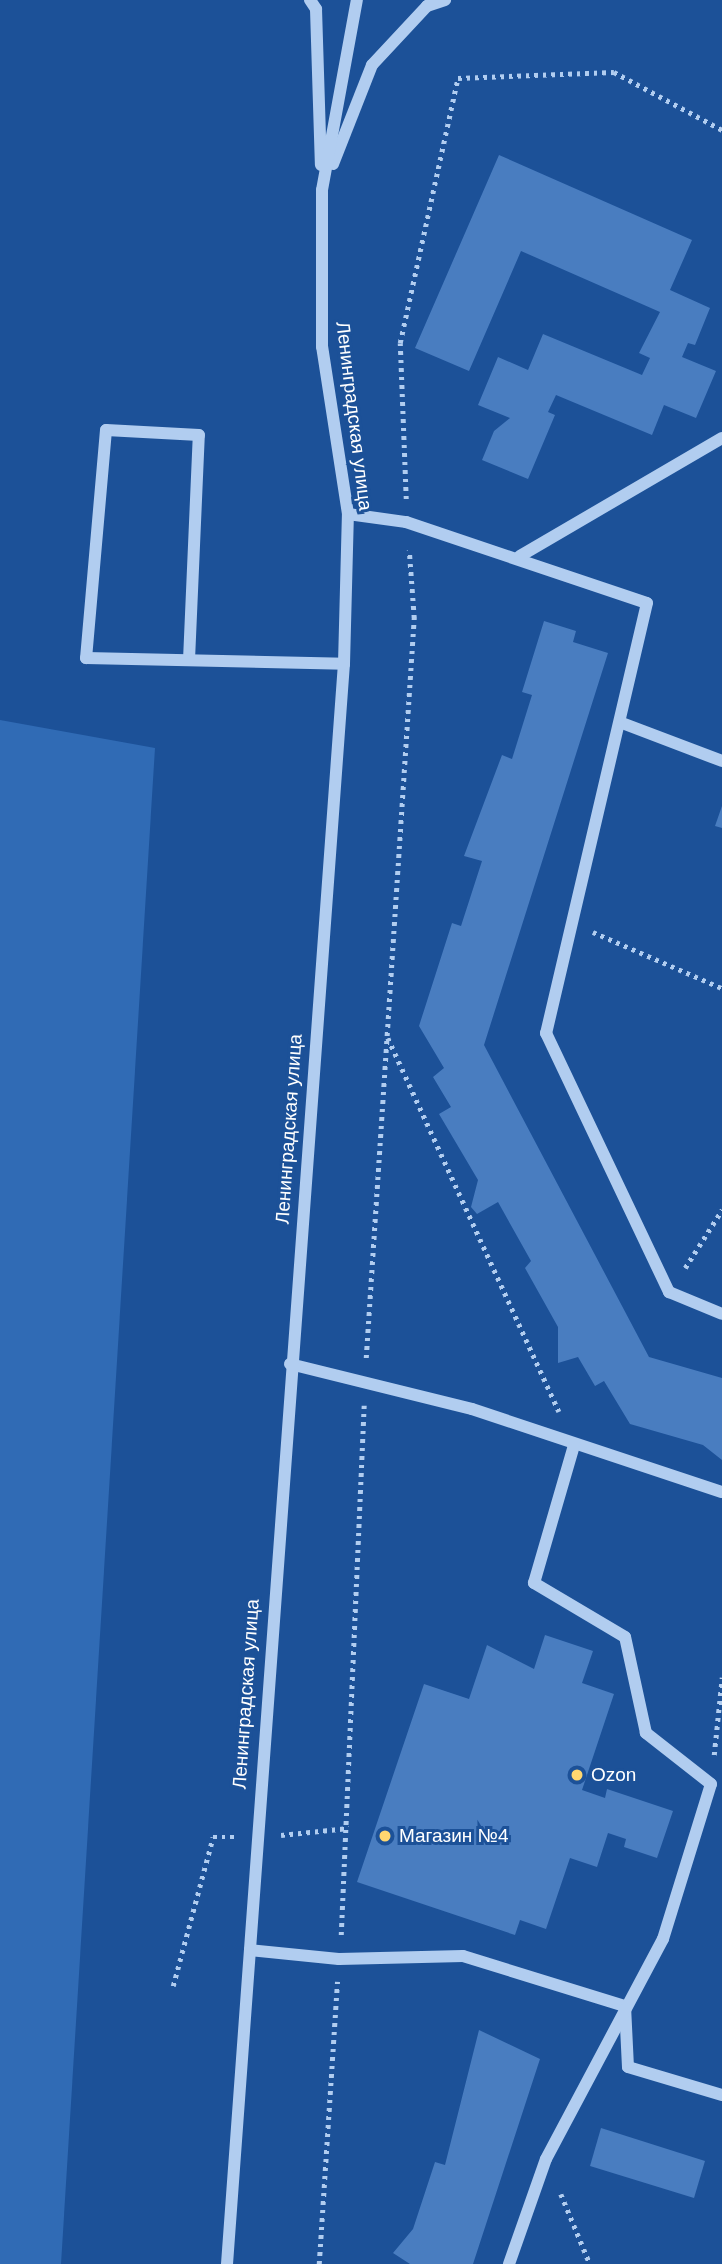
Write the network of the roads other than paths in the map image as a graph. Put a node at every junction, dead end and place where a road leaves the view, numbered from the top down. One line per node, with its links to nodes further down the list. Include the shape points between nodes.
1 (310, 0): 4 (street, via 316,9)
2 (357, 0): 4 (street, Ленинградская улица)
3 (445, 0): 4 (street, via 427,6 372,65)
4 (322, 190): 6 (street, Ленинградская улица, via 322,347)
5 (722, 438): 7 (street)
6 (348, 514): 7 (street, via 406,522); 9 (street, Ленинградская улица)
7 (520, 556): 10 (street, via 647,603)
8 (189, 660): 8 (street, via 86,658 106,429 199,435); 9 (street)
9 (344, 664): 13 (street, Ленинградская улица)
10 (622, 723): 11 (street); 12 (street, via 546,1033 669,1292)
11 (722, 761)
12 (722, 1314)
13 (290, 1364): 14 (street, via 472,1409); 16 (street, Ленинградская улица)
14 (574, 1445): 15 (street); 17 (street, via 534,1583 625,1637 646,1733 711,1784 663,1939)
15 (722, 1492)
16 (250, 1951): 17 (street, via 339,1959 463,1956); 19 (street, Ленинградская улица)
17 (625, 2006): 18 (street, via 628,2067); 20 (street, via 546,2159)
18 (722, 2095)
19 (227, 2264)
20 (509, 2264)

